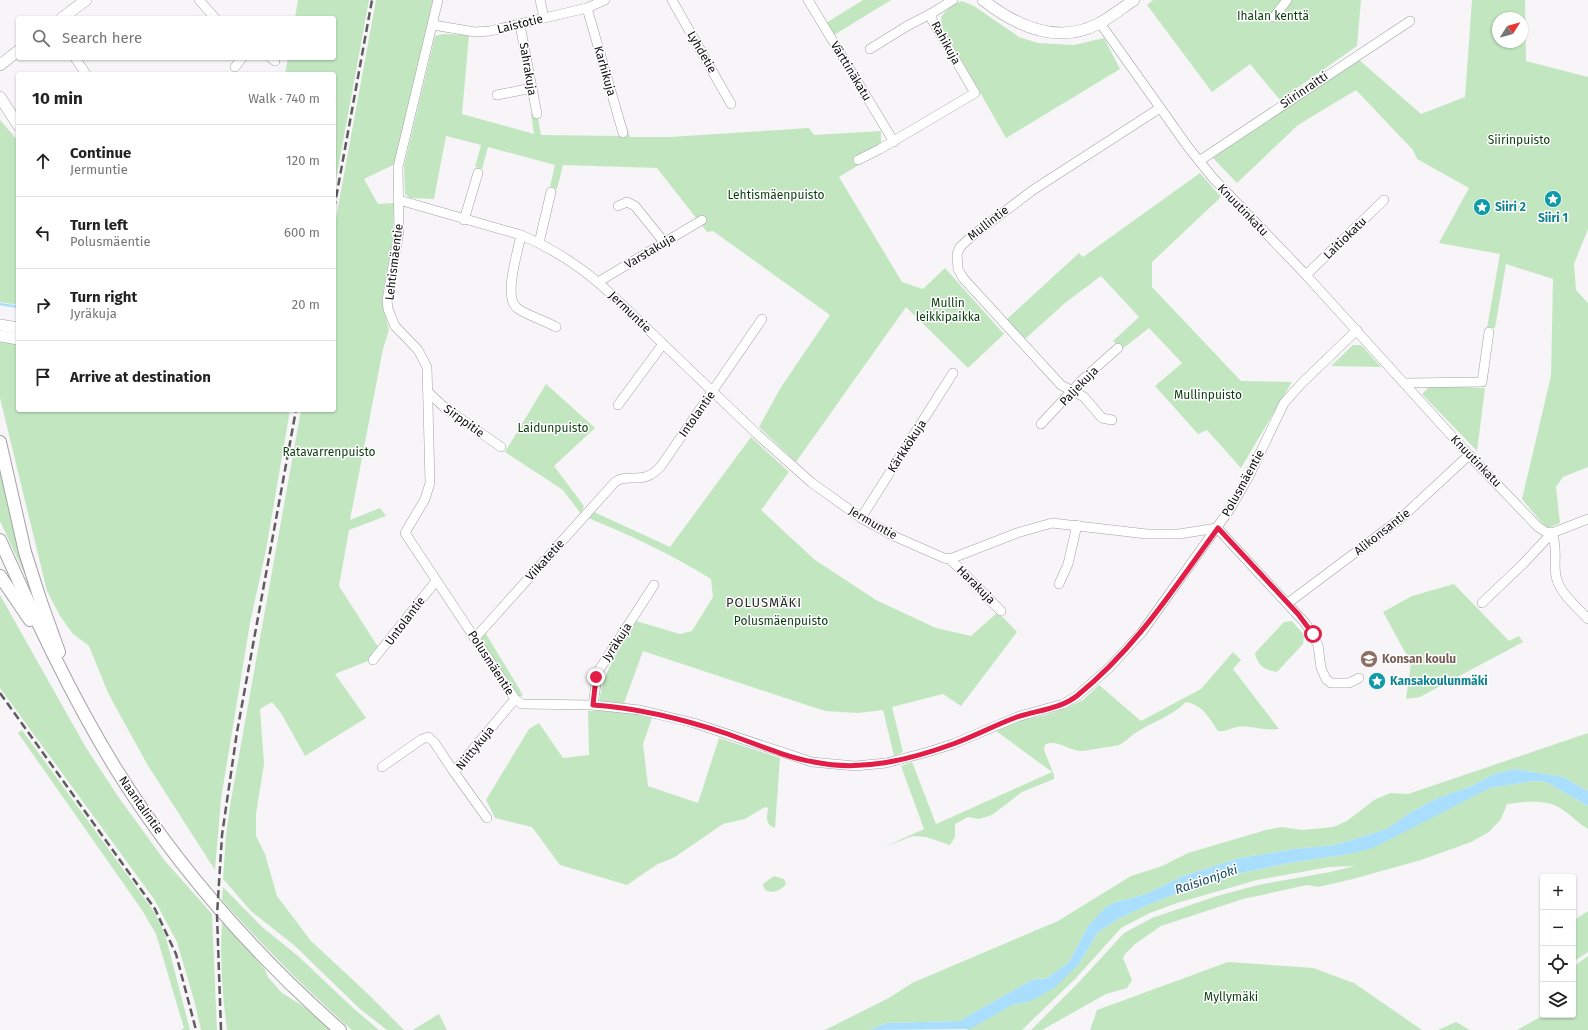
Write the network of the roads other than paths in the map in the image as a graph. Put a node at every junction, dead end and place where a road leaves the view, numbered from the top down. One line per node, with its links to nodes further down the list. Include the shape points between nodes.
1 (86, 0): 14 (street)
2 (199, 0): 15 (street)
3 (438, 0): 20 (street, Lehtismäentie)
4 (540, 0): 17 (street)
5 (605, 0): 12 (street, Laistotie)
6 (672, 0): 32 (street, Lyhdetie)
7 (808, 0): 37 (street, Värttinäkatu)
8 (953, 0): 13 (street, Rahikuja)
9 (983, 0): 19 (street, via 1016,22 1043,32 1078,31)
10 (1134, 0): 19 (street)
11 (1287, 0): 16 (street)
12 (587, 8): 17 (street, Laistotie); 36 (street, Karhikuja)
13 (932, 13): 22 (street); 37 (street, Rahikuja, via 937,31 975,93)
14 (65, 16)
15 (212, 16)
16 (1274, 17)
17 (544, 18): 21 (street, Laistotie)
18 (1410, 21): 39 (street, Siirinraitti)
19 (1100, 23): 33 (street, Knuutinkatu)
20 (433, 25): 21 (street, Laistotie, via 475,32); 42 (street, Lehtismäentie, via 398,168)
21 (520, 25): 29 (street, Sahrakuja)
22 (870, 49)
23 (16, 53): 26 (street)
24 (76, 60): 28 (street)
25 (240, 60): 27 (street)
26 (0, 65)
27 (235, 66)
28 (85, 72)
29 (532, 88): 30 (street); 34 (street, Sahrakuja)
30 (497, 95)
31 (0, 97): 35 (street)
32 (732, 104)
33 (1160, 108): 39 (street, Knuutinkatu); 65 (street, Mullintie, via 1003,211 965,241 957,254 958,270 963,278 1061,385)
34 (537, 114)
35 (16, 122)
36 (623, 133)
37 (894, 142): 38 (street)
38 (858, 160)
39 (1199, 161): 50 (street, Knuutinkatu)
40 (478, 173): 45 (street)
41 (551, 192): 49 (street)
42 (398, 200): 45 (street, Jermuntie); 66 (street, Lehtismäentie, via 399,232 388,291 388,309 395,326 423,357 427,367)
43 (1384, 200): 50 (street, Laitiokatu)
44 (618, 206): 48 (street, via 627,202 635,206)
45 (464, 220): 47 (street, Jermuntie)
46 (702, 220): 48 (street, Varstakuja)
47 (521, 235): 49 (street, Jermuntie); 54 (street, via 511,288 512,300 517,308)
48 (664, 242): 51 (street, Varstakuja)
49 (539, 243): 51 (street, Jermuntie)
50 (1306, 276): 56 (street, Knuutinkatu)
51 (598, 282): 60 (street, Jermuntie)
52 (762, 319): 64 (street, Intolantie)
53 (0, 326): 55 (street)
54 (556, 327)
55 (16, 328)
56 (1357, 330): 63 (street, Knuutinkatu); 77 (street, Polusmäentie, via 1284,403 1249,476)
57 (1489, 332): 63 (street, via 1482,382)
58 (0, 336): 59 (street)
59 (16, 339)
60 (663, 344): 64 (street, Jermuntie); 67 (street)
61 (1118, 348): 65 (street, Paljekuja)
62 (953, 373): 74 (street, Kärkkökuja)
63 (1405, 383): 72 (street, Knuutinkatu)
64 (713, 391): 73 (street, Intolantie, via 657,470 642,478 622,478); 74 (street, Jermuntie, via 792,466)
65 (1073, 392): 68 (street, Mullintie, via 1084,397 1102,418); 69 (street, Paljekuja)
66 (429, 393): 71 (street, Sirppitie, via 444,407); 78 (street, Lehtismäentie, via 428,490)
67 (618, 405)
68 (1112, 420)
69 (1041, 424)
70 (0, 442): 94 (main road, via 30,566)
71 (501, 447)
72 (1469, 455): 79 (street, Knuutinkatu, via 1538,527); 87 (street, Alikonsantie, via 1395,524)
73 (615, 482): 90 (street, Viikatetie)
74 (861, 518): 81 (street, Jermuntie, via 896,537)
75 (1588, 519): 79 (street)
76 (1077, 525): 77 (street, via 1147,534 1179,534); 81 (street, via 1061,522 1044,524); 84 (street, via 1068,564)
77 (1218, 528): 87 (street); 96 (street, Polusmäentie, via 1134,642 1077,696 1063,704 1017,717 928,752 886,763 855,766 825,764 788,755 660,714)
78 (405, 533): 83 (street, Polusmäentie)
79 (1552, 533): 86 (street); 89 (street, via 1556,552 1556,579)
80 (0, 540): 91 (main road, Naantalintie)
81 (950, 559): 88 (street, Harakuja)
82 (0, 576): 91 (main road)
83 (436, 581): 90 (street, Polusmäentie); 92 (street, Untolantie)
84 (1059, 584)
85 (654, 585): 96 (street, Jyräkuja, via 599,670)
86 (1482, 602)
87 (1288, 603): 93 (street, via 1313,634 1326,679 1331,682 1348,683)
88 (1001, 610)
89 (1588, 619)
90 (475, 638): 95 (street, Polusmäentie)
91 (53, 655): 94 (main road, Naantalintie)
92 (374, 660)
93 (1358, 678)
94 (72, 691): 100 (main road, Naantalintie, via 116,769 179,859 279,973)
95 (515, 699): 96 (street, Polusmäentie, via 527,705); 98 (street, Niittykuja)
96 (593, 705)
97 (382, 767): 98 (street, via 428,737)
98 (454, 772): 99 (street, Niittykuja)
99 (486, 818)
100 (340, 1030)

